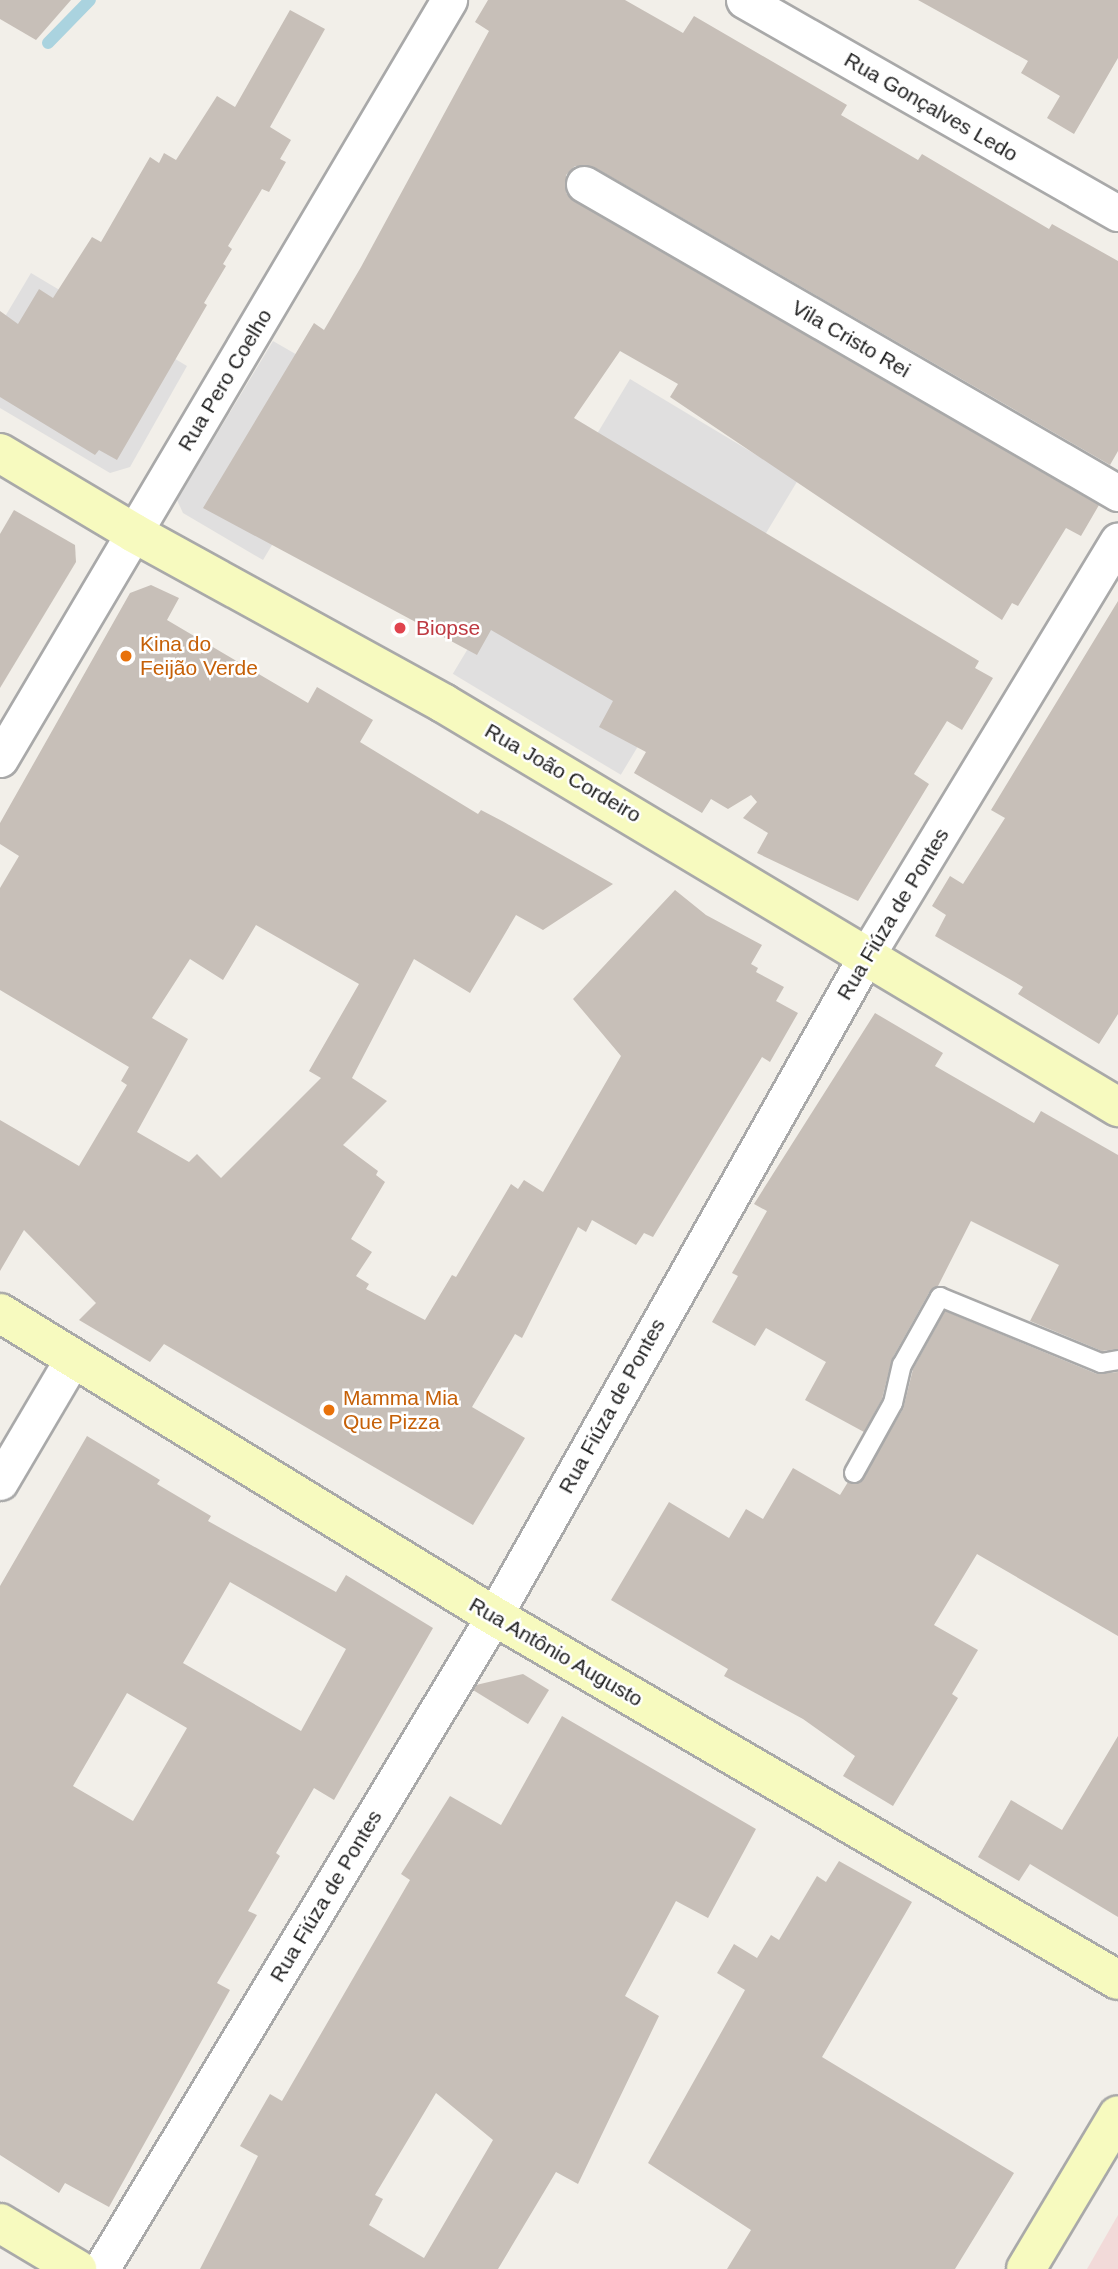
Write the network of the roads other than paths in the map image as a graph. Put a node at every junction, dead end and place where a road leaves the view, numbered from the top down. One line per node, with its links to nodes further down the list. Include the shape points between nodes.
1 (449, 0): 7 (street, Rua Pero Coelho)
2 (744, 0): 4 (street, Rua Gonçalves Ledo)
3 (584, 184): 6 (street, Vila Cristo Rei)
4 (1118, 214)
5 (0, 453): 7 (street, Rua João Cordeiro)
6 (1118, 493)
7 (134, 533): 9 (street, Rua Pero Coelho); 10 (street, Rua João Cordeiro, via 443,703)
8 (1118, 541): 10 (street, Rua Fiúza de Pontes)
9 (0, 760)
10 (865, 958): 11 (street, Rua João Cordeiro); 17 (street, Rua Fiúza de Pontes)
11 (1118, 1107)
12 (0, 1313): 13 (street, Rua Antônio Augusto)
13 (73, 1357): 16 (street); 17 (street, Rua Antônio Augusto)
14 (1118, 1360): 15 (lane, via 1101,1363 940,1297 902,1365 893,1403)
15 (854, 1473)
16 (0, 1482)
17 (494, 1616): 18 (street, Rua Antônio Augusto); 22 (street, Rua Fiúza de Pontes)
18 (1118, 1980)
19 (1118, 2115): 23 (street)
20 (0, 2223): 21 (street)
21 (77, 2269)
22 (101, 2269)
23 (1026, 2269)

